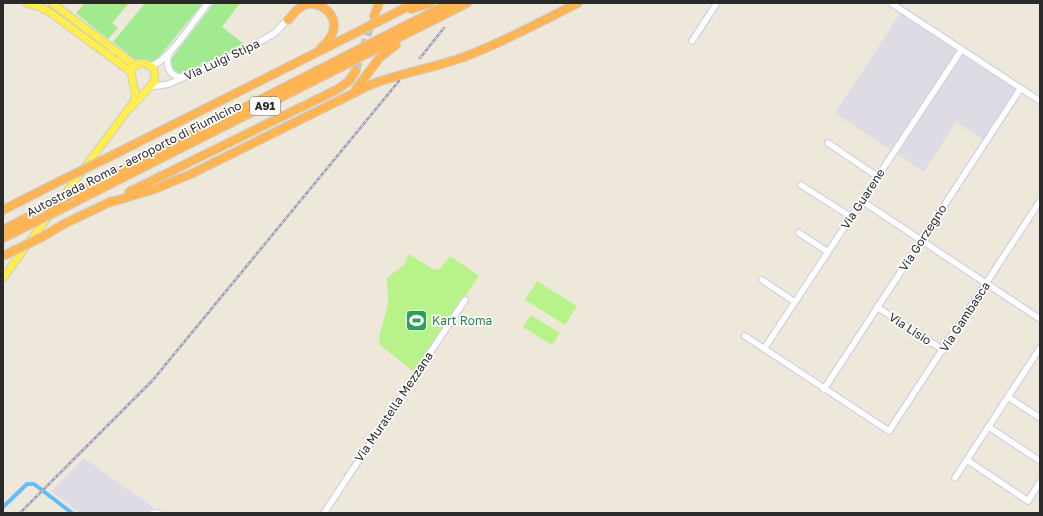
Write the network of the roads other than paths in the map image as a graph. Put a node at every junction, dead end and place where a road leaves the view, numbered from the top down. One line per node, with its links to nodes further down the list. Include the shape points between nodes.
1 (26, 3): 22 (main road, via 54,15)
2 (52, 3): 22 (main road)
3 (208, 3): 19 (street)
4 (300, 3): 14 (street, Via Luigi Stipa)
5 (379, 3): 13 (highway)
6 (415, 3): 15 (highway)
7 (430, 3): 15 (highway)
8 (450, 3): 39 (highway, Autostrada Roma - aeroporto di Fiumicino / A91, bridge)
9 (467, 3): 16 (highway, Autostrada Roma - aeroporto di Fiumicino / A91)
10 (578, 3): 28 (highway, via 482,50 394,75)
11 (717, 3): 17 (street)
12 (891, 3): 18 (street)
13 (374, 16)
14 (288, 20): 20 (highway, via 307,4 321,6 330,13 334,22 332,34); 24 (street, Via Luigi Stipa, via 280,30 267,39)
15 (382, 20): 20 (highway)
16 (416, 29): 28 (highway, via 382,54); 41 (highway, Autostrada Roma - aeroporto di Fiumicino / A91, bridge)
17 (692, 41)
18 (962, 49): 27 (street); 32 (street, Via Guarene)
19 (169, 53): 21 (street); 24 (street, via 167,63 170,71 176,77)
20 (311, 56): 37 (highway, bridge)
21 (151, 66): 22 (main road, via 144,63); 26 (main road, via 156,77)
22 (133, 69): 25 (main road, via 131,79)
23 (356, 70): 36 (highway, via 338,89)
24 (184, 77): 26 (street, Via Luigi Stipa, via 165,85)
25 (135, 85): 26 (main road); 30 (main road, via 136,98)
26 (149, 87): 30 (main road)
27 (1021, 88): 29 (street); 42 (street, Via Gorzegno)
28 (351, 94): 36 (highway, via 192,174)
29 (1040, 101)
30 (130, 108): 45 (main road)
31 (828, 143): 32 (street)
32 (878, 177): 34 (street, Via Guarene)
33 (802, 185): 38 (street)
34 (862, 201): 38 (street, Via Guarene); 42 (street)
35 (1040, 202): 47 (street, Via Gambasca)
36 (108, 203): 44 (highway, bridge)
37 (3, 210)
38 (851, 218): 43 (street, Via Guarene)
39 (3, 230)
40 (799, 233): 43 (street)
41 (3, 238)
42 (922, 240): 47 (street); 50 (street, Via Gorzegno)
43 (828, 252): 49 (street, Via Guarene)
44 (3, 256)
45 (3, 278)
46 (762, 280): 49 (street)
47 (987, 284): 51 (street); 55 (street, Via Gambasca)
48 (465, 300): 66 (street, Via Muratella Mezzana)
49 (795, 302): 54 (street, Via Guarene)
50 (877, 307): 55 (street, Via Lisio); 56 (street, Via Gorzegno)
51 (1040, 319)
52 (745, 336): 54 (street)
53 (1040, 348): 57 (street)
54 (764, 349): 56 (street)
55 (943, 350): 56 (street, Via Gambasca, via 889,432)
56 (824, 389)
57 (1008, 398): 58 (street); 59 (street)
58 (1040, 418)
59 (989, 427): 60 (street); 61 (street)
60 (967, 460): 62 (street); 63 (street, via 1028,501)
61 (1040, 461)
62 (955, 478)
63 (1040, 482)
64 (153, 513): 65 (street)
65 (160, 513)
66 (324, 513)

